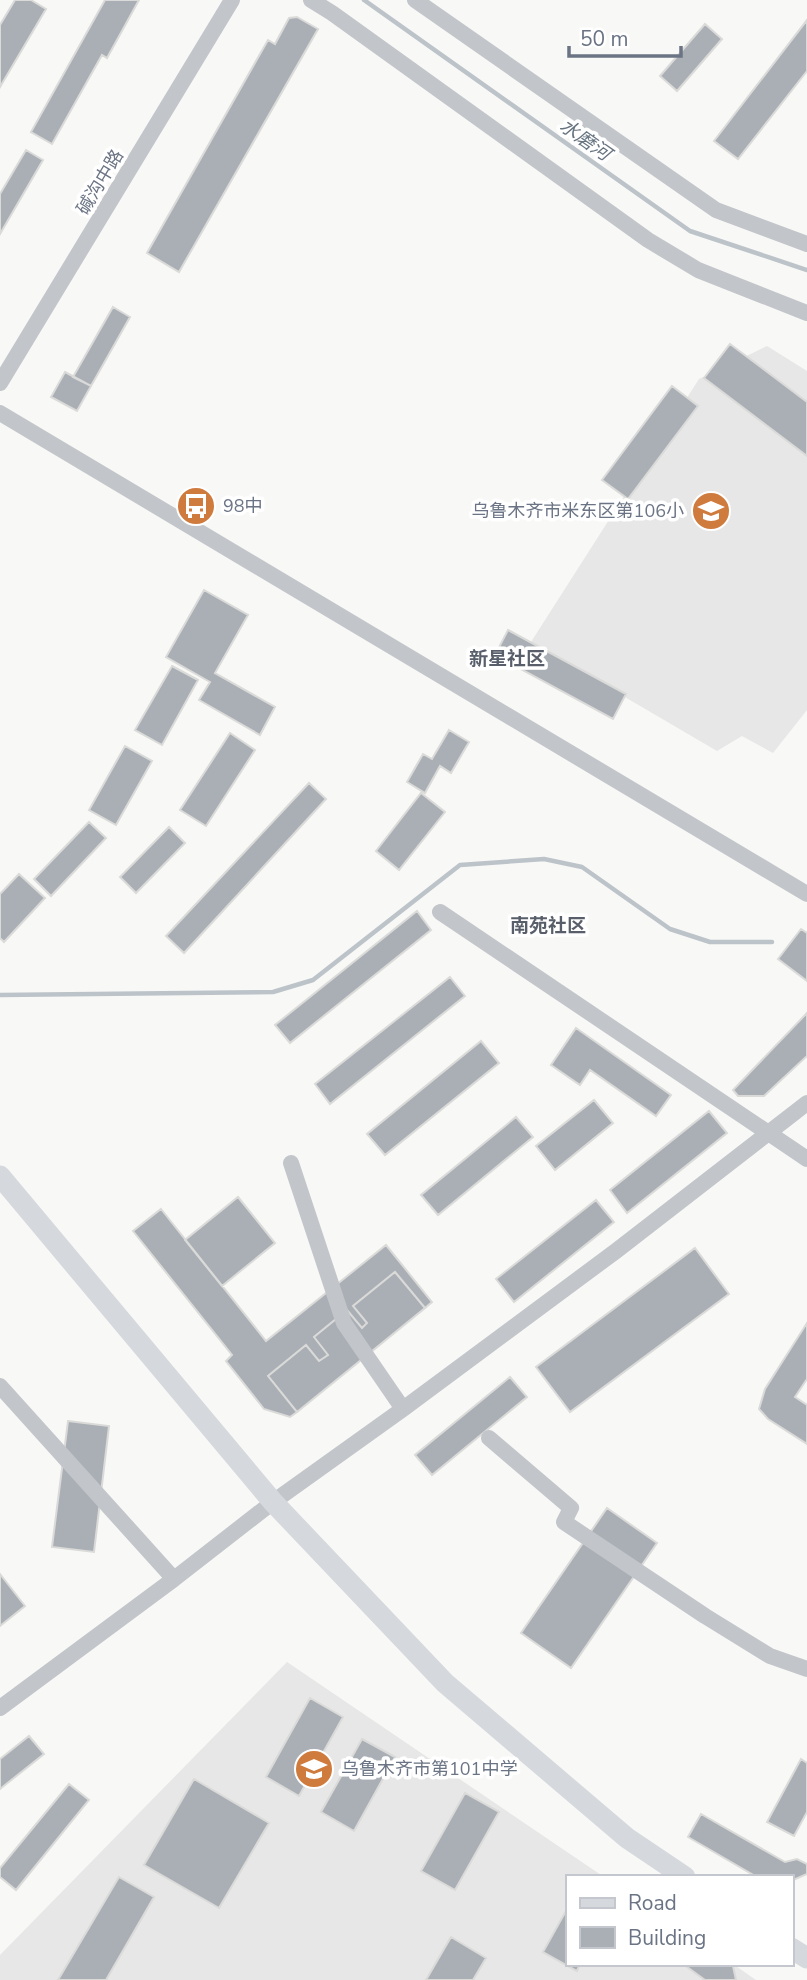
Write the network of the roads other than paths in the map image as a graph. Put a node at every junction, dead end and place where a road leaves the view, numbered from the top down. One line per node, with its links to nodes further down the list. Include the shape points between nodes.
1 (232, 0): 6 (street, 碱沟中路)
2 (311, 0): 5 (street, via 648,240 698,270)
3 (415, 0): 4 (street, via 716,210)
4 (807, 244)
5 (807, 313)
6 (0, 383)
7 (0, 413): 8 (street)
8 (807, 894)
9 (440, 912): 11 (street)
10 (807, 1102): 11 (street)
11 (768, 1133): 12 (street); 16 (street)
12 (807, 1159)
13 (291, 1163): 16 (street, via 344,1323)
14 (0, 1176): 18 (main road)
15 (0, 1386): 19 (street)
16 (403, 1409): 18 (street)
17 (489, 1438): 20 (street, via 571,1508 564,1522 770,1656)
18 (273, 1502): 19 (street); 22 (main road, via 445,1683 627,1838)
19 (174, 1579): 21 (street)
20 (807, 1669)
21 (0, 1708)
22 (682, 1875)

